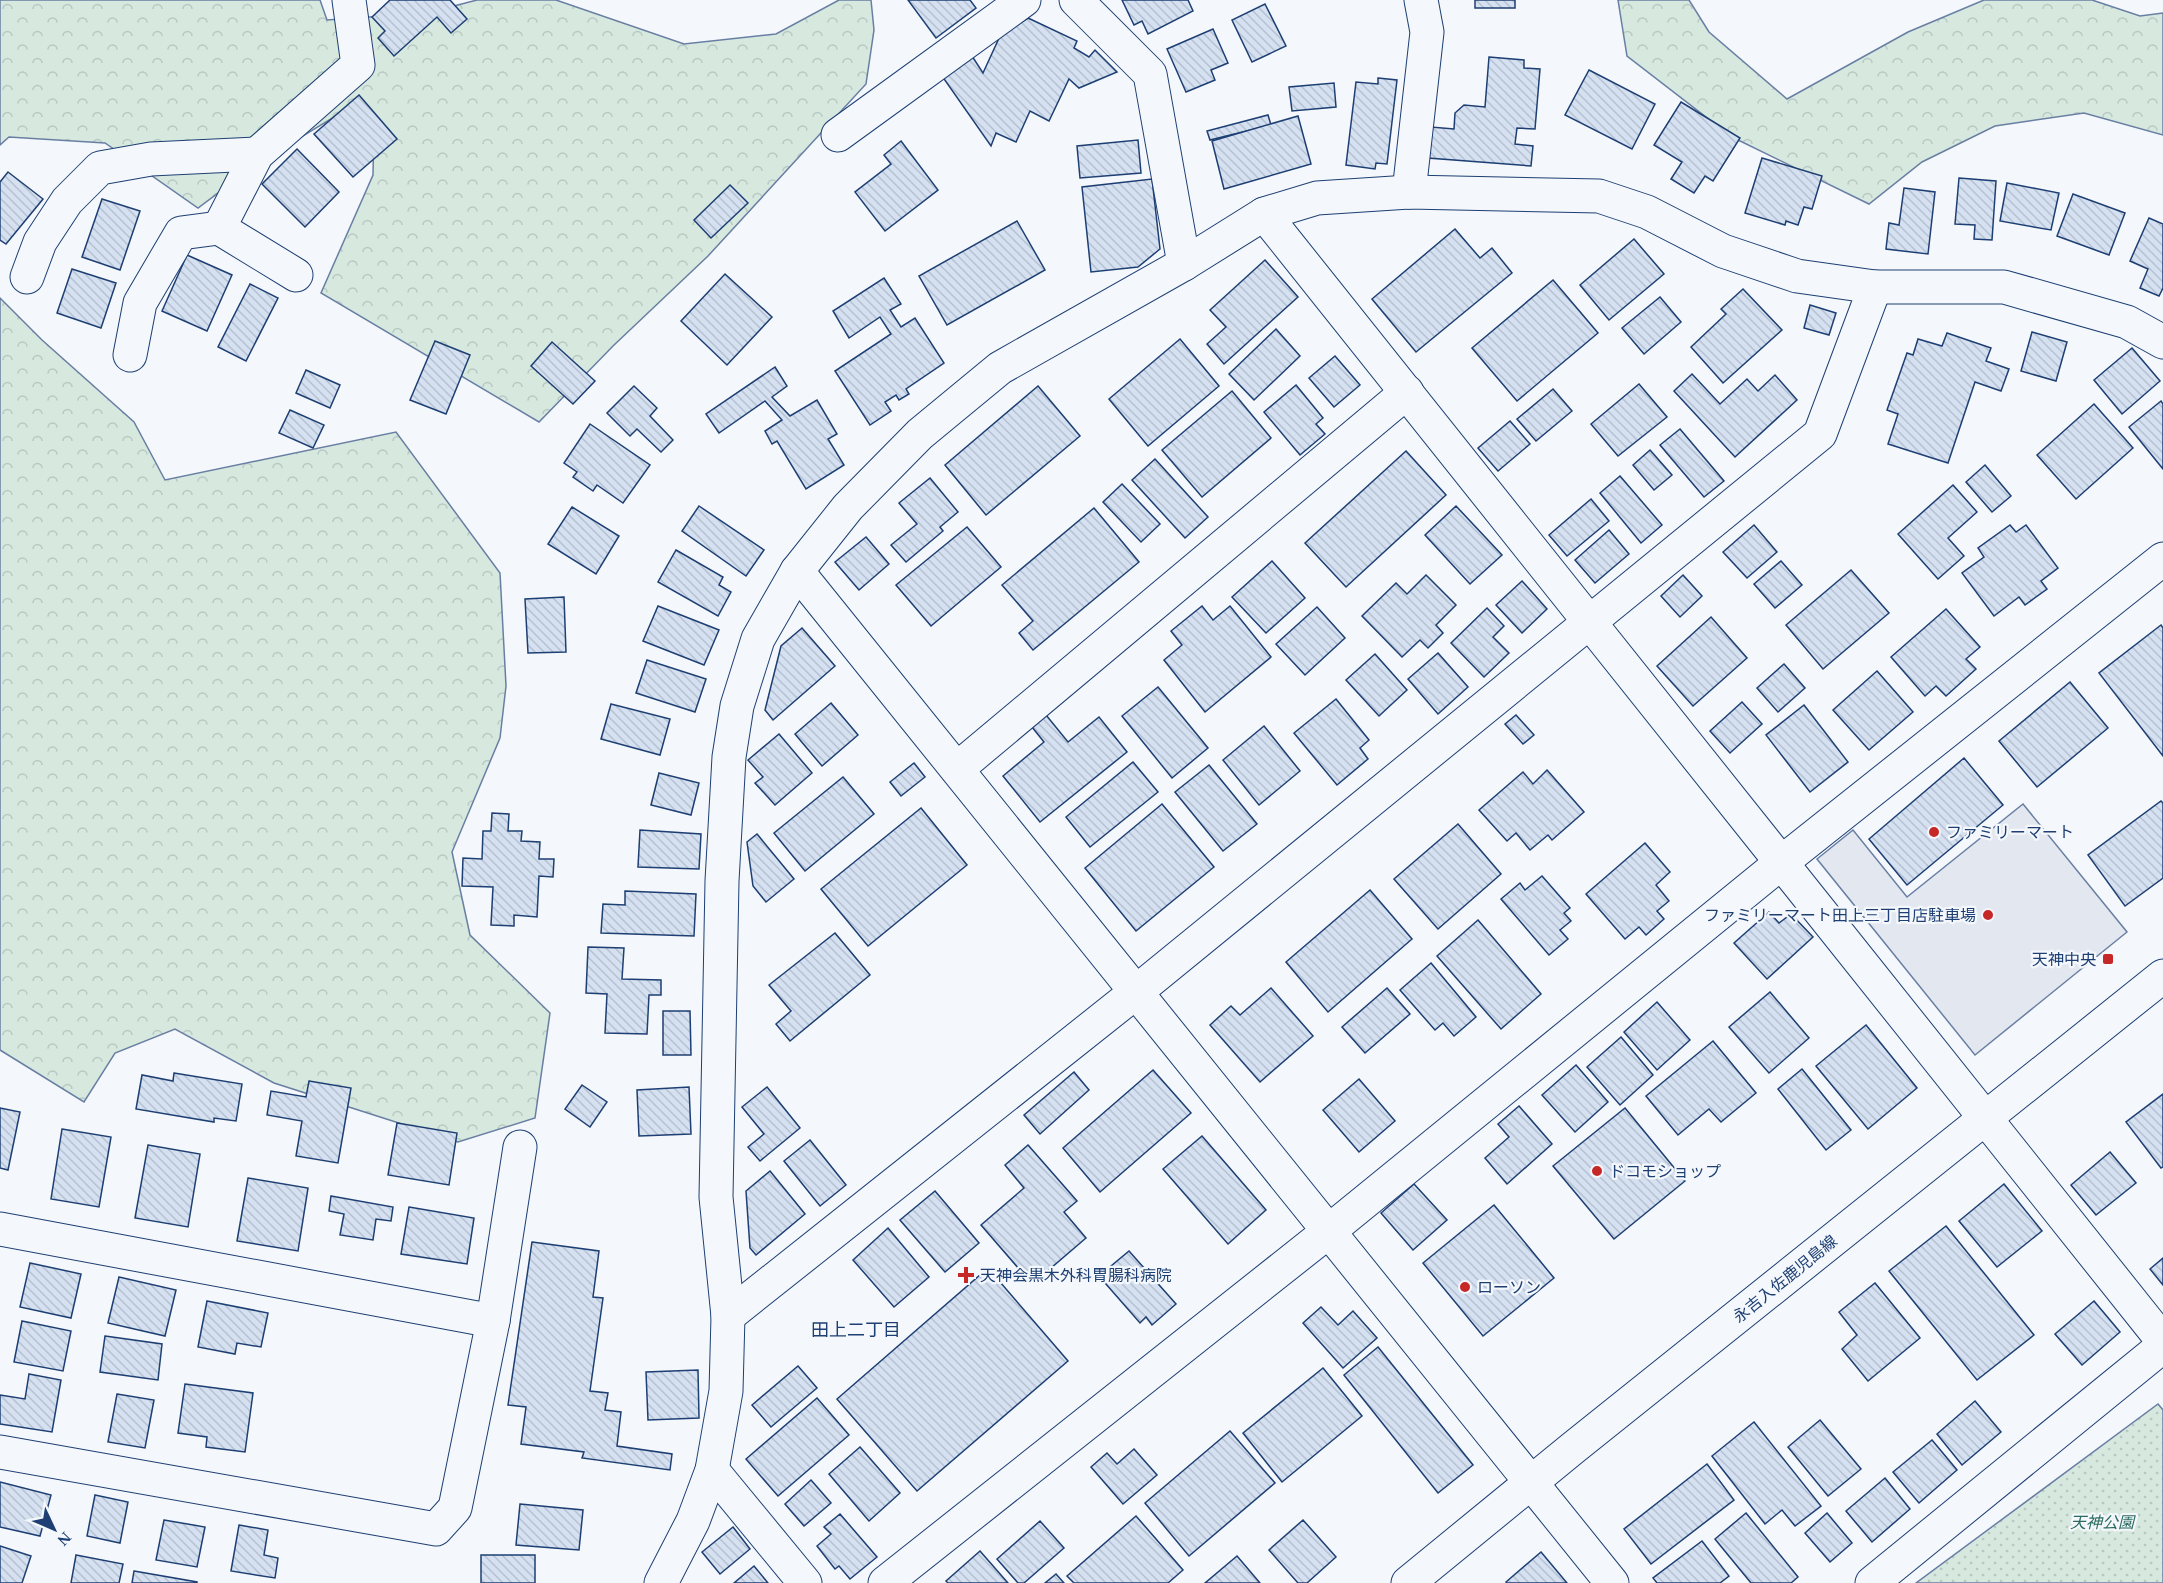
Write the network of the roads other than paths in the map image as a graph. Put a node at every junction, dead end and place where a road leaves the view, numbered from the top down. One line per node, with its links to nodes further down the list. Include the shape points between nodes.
1 (349, 0): 6 (street, via 358,65)
2 (1024, 0): 5 (street)
3 (1077, 0): 10 (street, via 1150,74)
4 (1421, 0): 7 (street, via 1427,32)
5 (838, 135)
6 (257, 153): 9 (street); 12 (street, via 151,159 100,168 66,201 40,242)
7 (1409, 192): 8 (street, via 1317,198); 13 (street, via 1599,196 1647,212 1723,250 1797,276)
8 (1264, 214): 10 (street); 16 (street)
9 (219, 228): 11 (street); 15 (street, via 181,233 140,303)
10 (1184, 264): 18 (street, via 1000,368 912,442 849,507)
11 (296, 275)
12 (27, 277)
13 (1875, 287): 14 (street, via 2004,287 2127,322); 19 (street, via 1820,434)
14 (2163, 342)
15 (130, 355)
16 (1407, 392): 19 (street); 20 (street)
17 (2163, 558): 21 (street)
18 (797, 571): 20 (street); 28 (street, via 758,639 737,706 729,757 722,881 716,1197)
19 (1590, 622): 21 (street); 23 (street)
20 (957, 769): 23 (street)
21 (1782, 862): 24 (street); 27 (street)
22 (2163, 976): 24 (street, 永吉入佐鹿児島線)
23 (1136, 992): 27 (street); 28 (street)
24 (1985, 1120): 30 (street); 34 (street, 永吉入佐鹿児島線)
25 (520, 1147): 29 (street)
26 (0, 1229): 29 (street)
27 (1329, 1231): 34 (street); 37 (street)
28 (728, 1316): 33 (street, via 726,1390)
29 (493, 1321): 32 (street, via 455,1508 436,1529)
30 (2163, 1341)
31 (2163, 1346): 40 (street)
32 (0, 1452)
33 (712, 1470): 35 (street, via 693,1521); 36 (street)
34 (1531, 1482): 38 (street, 永吉入佐鹿児島線); 39 (street)
35 (661, 1583)
36 (805, 1583)
37 (885, 1583)
38 (1408, 1583)
39 (1612, 1583)
40 (1872, 1583)

